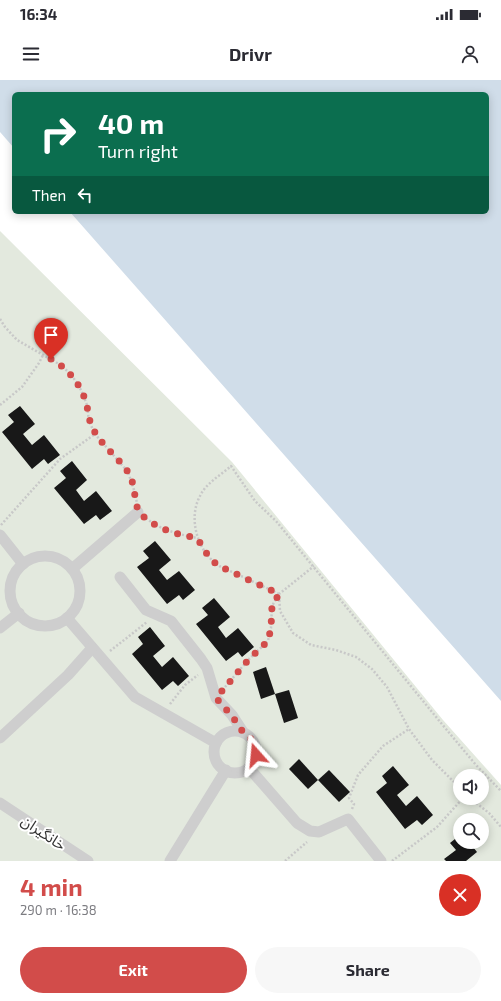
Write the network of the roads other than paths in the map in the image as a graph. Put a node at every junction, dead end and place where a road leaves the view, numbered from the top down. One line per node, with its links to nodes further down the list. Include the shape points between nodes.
1 (138, 512): 4 (street)
2 (0, 535): 3 (street)
3 (23, 564): 4 (street, via 46,556 62,561); 6 (street, via 11,585 12,602)
4 (72, 569): 7 (street, via 78,580 80,596)
5 (120, 577): 10 (street, via 146,610 171,621 207,668 216,698)
6 (19, 613): 7 (street, via 28,621 44,626); 8 (street)
7 (67, 618): 9 (street)
8 (0, 628)
9 (92, 648): 11 (street, via 68,675); 12 (street, via 135,698)
10 (243, 732): 12 (street, via 230,731 219,737); 13 (street, via 249,736 256,748 256,755)
11 (0, 738)
12 (216, 743): 14 (street, via 214,757)
13 (249, 768): 14 (street, via 236,773); 18 (street, via 297,823 310,831 319,832 348,819)
14 (226, 770): 17 (street)
15 (0, 803): 16 (street, خانگیران)
16 (88, 861)
17 (170, 861)
18 (381, 861)

